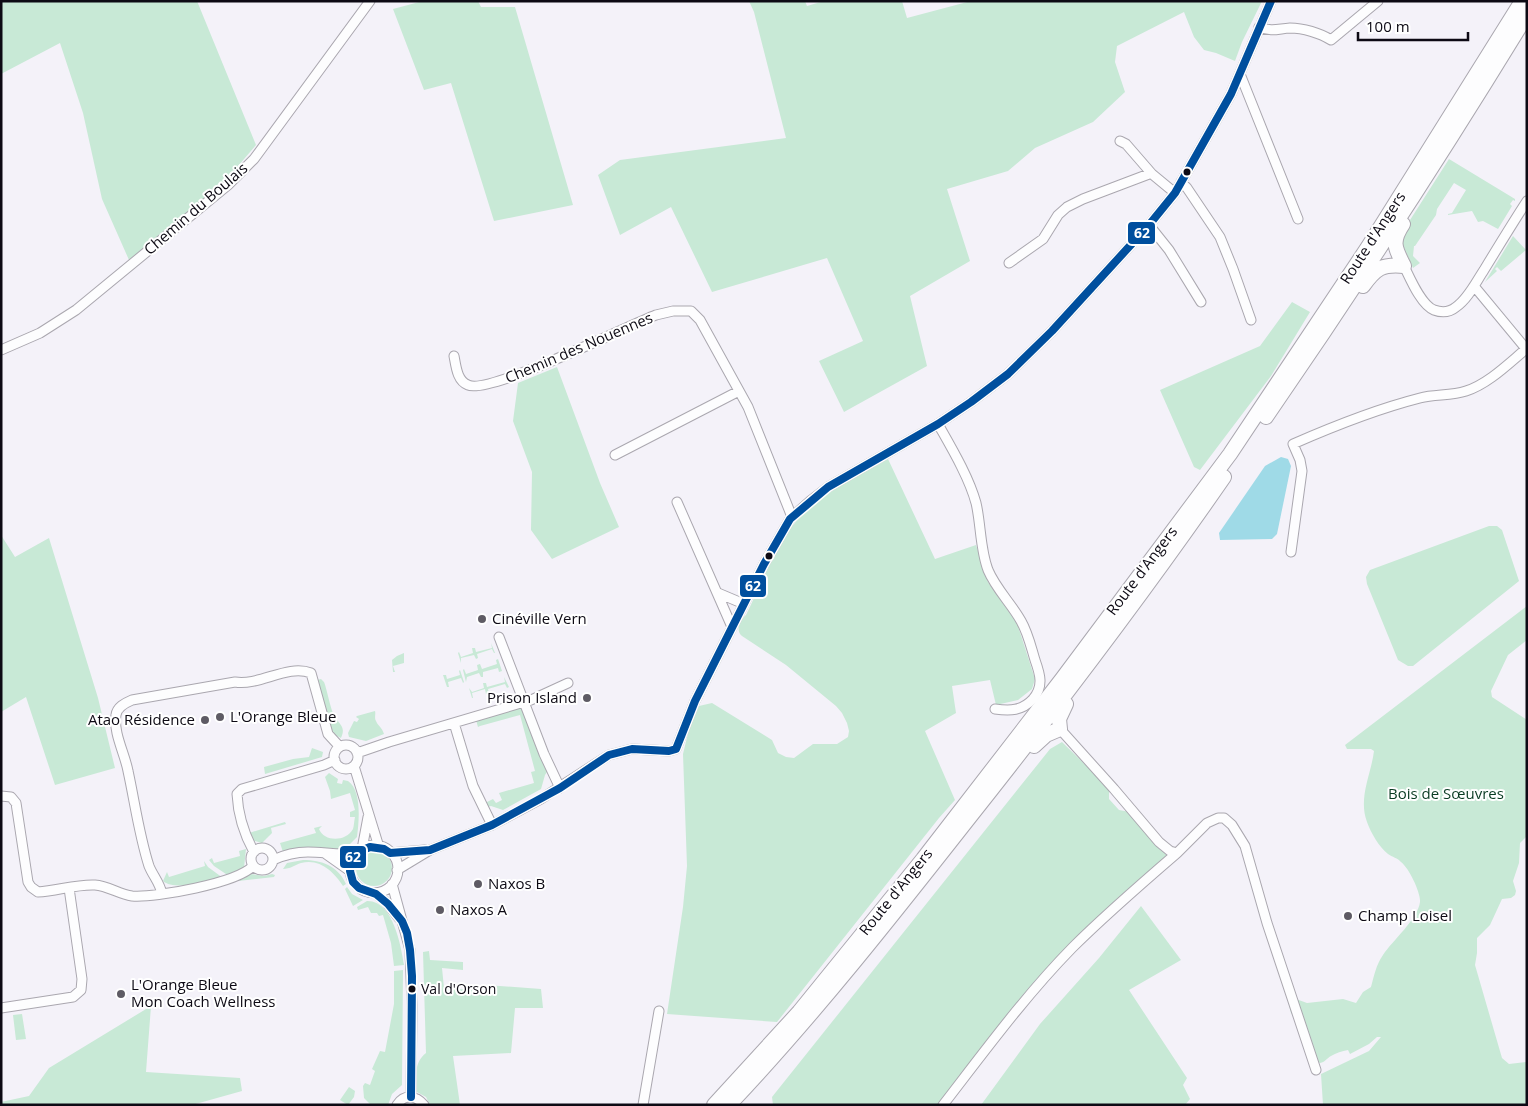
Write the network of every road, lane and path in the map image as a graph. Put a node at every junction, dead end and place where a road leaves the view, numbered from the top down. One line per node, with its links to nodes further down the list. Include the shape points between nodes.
1 (370, 1): 22 (street, Chemin du Boulais, via 254,159 228,185 76,310 40,333)
2 (1271, 1): 6 (street)
3 (1378, 1): 6 (street, via 1331,40 1304,30 1270,31)
4 (1522, 1): 74 (highway, Route d'Angers, via 1368,247 1230,454 923,860 799,1012)
5 (1527, 15): 8 (highway, Route d'Angers)
6 (1259, 27): 7 (street)
7 (1240, 74): 11 (street); 14 (street)
8 (1451, 138): 17 (highway, via 1441,163 1397,233 1395,246); 21 (highway, Route d'Angers)
9 (1120, 141): 10 (street)
10 (1152, 174): 12 (street); 16 (street, via 1067,208 1058,215 1044,239)
11 (1181, 182): 12 (street); 20 (street, via 1220,237)
12 (1175, 193): 15 (street)
13 (1527, 201): 18 (street)
14 (1298, 218)
15 (1149, 225): 19 (street, via 1169,250); 26 (street, via 1021,362)
16 (1009, 263)
17 (1404, 266): 18 (street, via 1419,295 1433,310 1442,312 1458,306); 21 (highway, via 1380,267 1332,329)
18 (1474, 286): 23 (street)
19 (1201, 302)
20 (1251, 320)
21 (1317, 343): 35 (highway, Route d'Angers)
22 (1, 350)
23 (1526, 350): 30 (street, via 1466,391 1422,397 1293,444 1302,471)
24 (454, 356): 25 (street, Chemin des Nouennes, via 459,377 470,386 478,387 514,377 656,315 691,311 700,320)
25 (739, 391): 27 (street); 29 (street, Chemin des Nouennes)
26 (938, 424): 29 (street, via 828,487); 38 (street, via 972,491 987,567 1022,622 1039,671 1039,690 1031,701 1020,709)
27 (615, 455)
28 (677, 502): 31 (street)
29 (792, 517): 32 (street)
30 (1291, 552)
31 (718, 593): 32 (street); 33 (street)
32 (744, 604): 33 (street)
33 (732, 628): 46 (street, via 695,701 678,744 671,751 617,752)
34 (499, 637): 37 (street)
35 (1100, 648): 40 (highway, via 1098,660 1062,710 1058,719); 45 (highway, Route d'Angers)
36 (568, 683): 37 (street)
37 (523, 702): 39 (street); 46 (street)
38 (995, 709)
39 (454, 723): 42 (street); 49 (street, via 473,786)
40 (1060, 729): 45 (highway, via 1046,734); 56 (street, via 1159,842)
41 (340, 746): 42 (street, via 347,744); 43 (street, via 334,753); 64 (street, via 328,734 311,673 301,669 246,684 235,682 132,700 121,705 116,713 116,725 137,822 150,868)
42 (358, 753): 44 (street)
43 (335, 760): 44 (street, via 343,768); 53 (street, via 242,789 237,794 245,832)
44 (354, 766): 48 (street)
45 (1011, 766): 69 (highway, Route d'Angers)
46 (560, 788): 49 (street)
47 (1, 796): 62 (street, via 11,797 16,803 31,888 38,892)
48 (368, 812): 50 (street); 52 (street)
49 (492, 825): 51 (street)
50 (379, 846): 52 (street, via 368,846); 54 (street)
51 (430, 850): 54 (street); 59 (street)
52 (359, 851): 55 (street); 60 (street, via 350,864)
53 (254, 852): 57 (street, via 268,850); 58 (street)
54 (390, 853): 59 (street)
55 (326, 854): 57 (street, via 307,852); 60 (street)
56 (1177, 854): 68 (street, via 1207,823 1222,818 1232,825 1245,846); 77 (street, via 1071,949)
57 (273, 860): 58 (street, via 266,870)
58 (253, 866): 64 (street, via 231,879)
59 (397, 870): 61 (street)
60 (350, 871): 63 (street, via 361,889)
61 (392, 884): 63 (street, via 388,889); 65 (street)
62 (69, 888): 64 (street, via 98,885 121,894); 66 (street, via 81,990 73,997)
63 (375, 893): 65 (street)
64 (162, 894)
65 (403, 924): 70 (street, via 411,968)
66 (1, 1008)
67 (659, 1011): 73 (street)
68 (1316, 1070)
69 (761, 1072): 75 (highway, Route d'Angers); 76 (highway, via 756,1085)
70 (411, 1097): 71 (street, via 403,1098); 72 (street)
71 (397, 1105)
72 (424, 1105)
73 (643, 1105)
74 (714, 1105)
75 (730, 1105)
76 (738, 1105)
77 (943, 1105)

